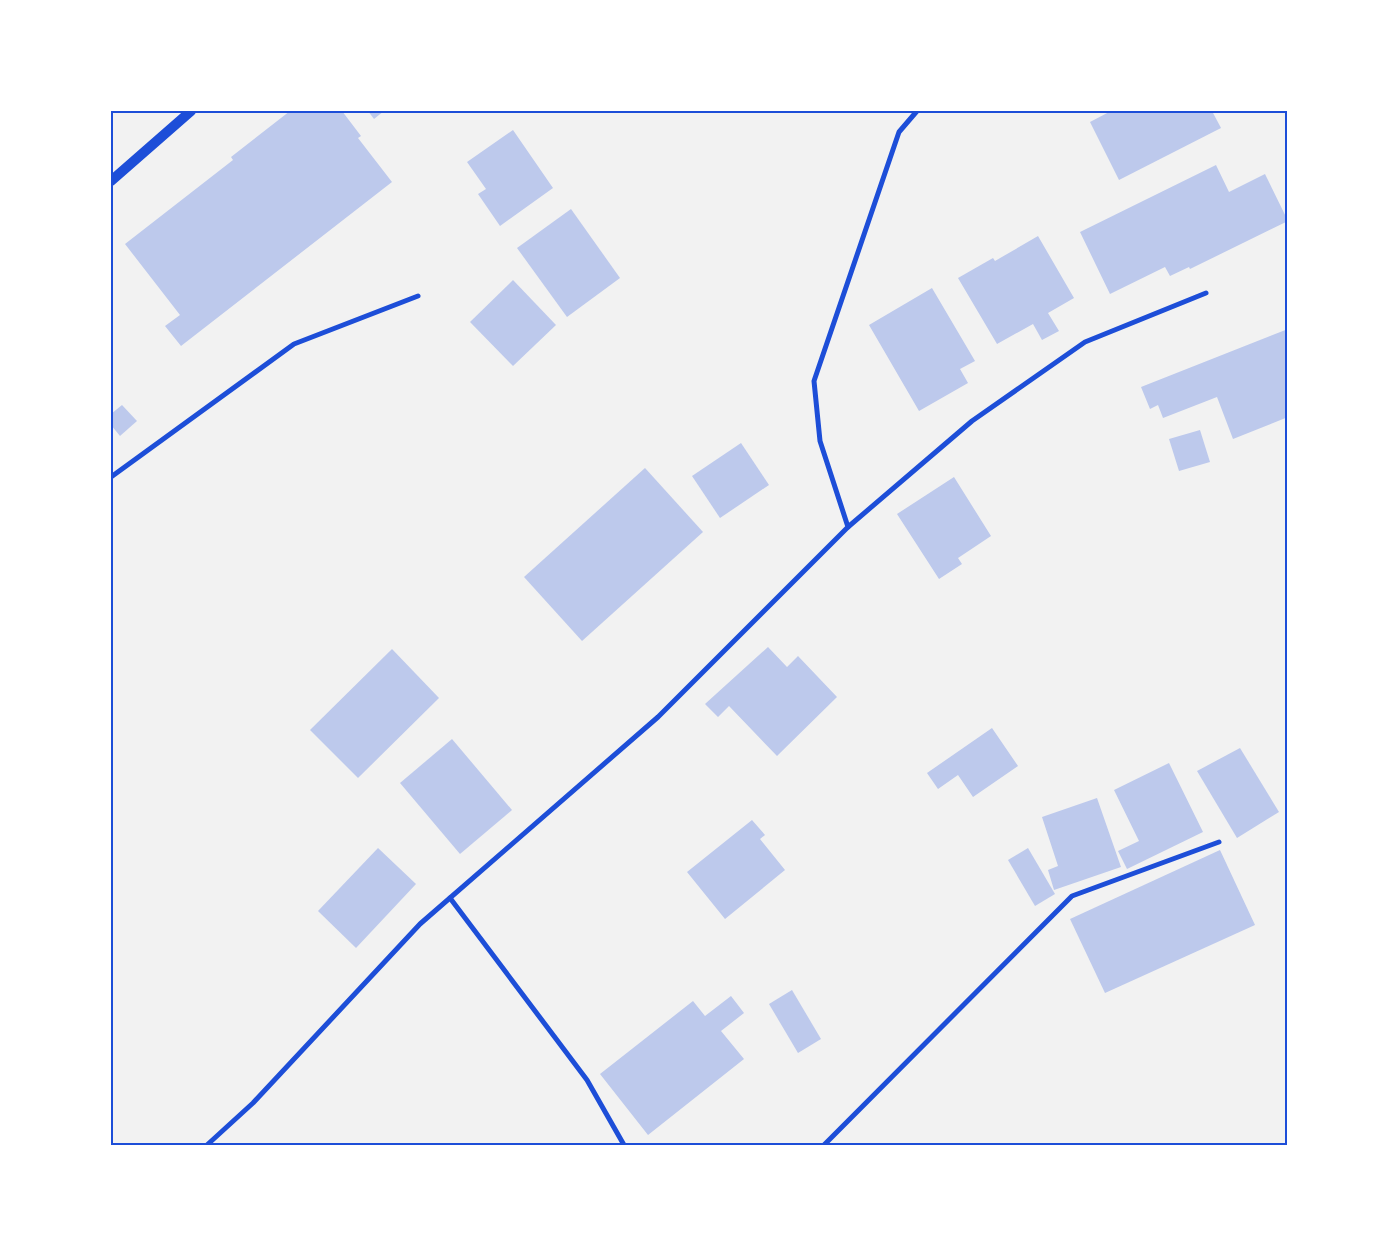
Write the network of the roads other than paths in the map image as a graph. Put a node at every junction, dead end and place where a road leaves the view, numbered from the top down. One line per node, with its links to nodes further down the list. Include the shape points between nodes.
1 (192, 111): 3 (main road)
2 (917, 111): 7 (street, via 899,132 814,381 820,441)
3 (111, 181)
4 (1206, 293): 7 (street, via 1085,342 972,421)
5 (418, 296): 6 (street, via 294,344)
6 (111, 478)
7 (848, 527): 9 (street, via 658,718)
8 (1219, 842): 12 (street, via 1072,896)
9 (450, 898): 10 (street, via 420,924 253,1102); 11 (street, via 587,1080)
10 (207, 1145)
11 (624, 1145)
12 (824, 1145)

